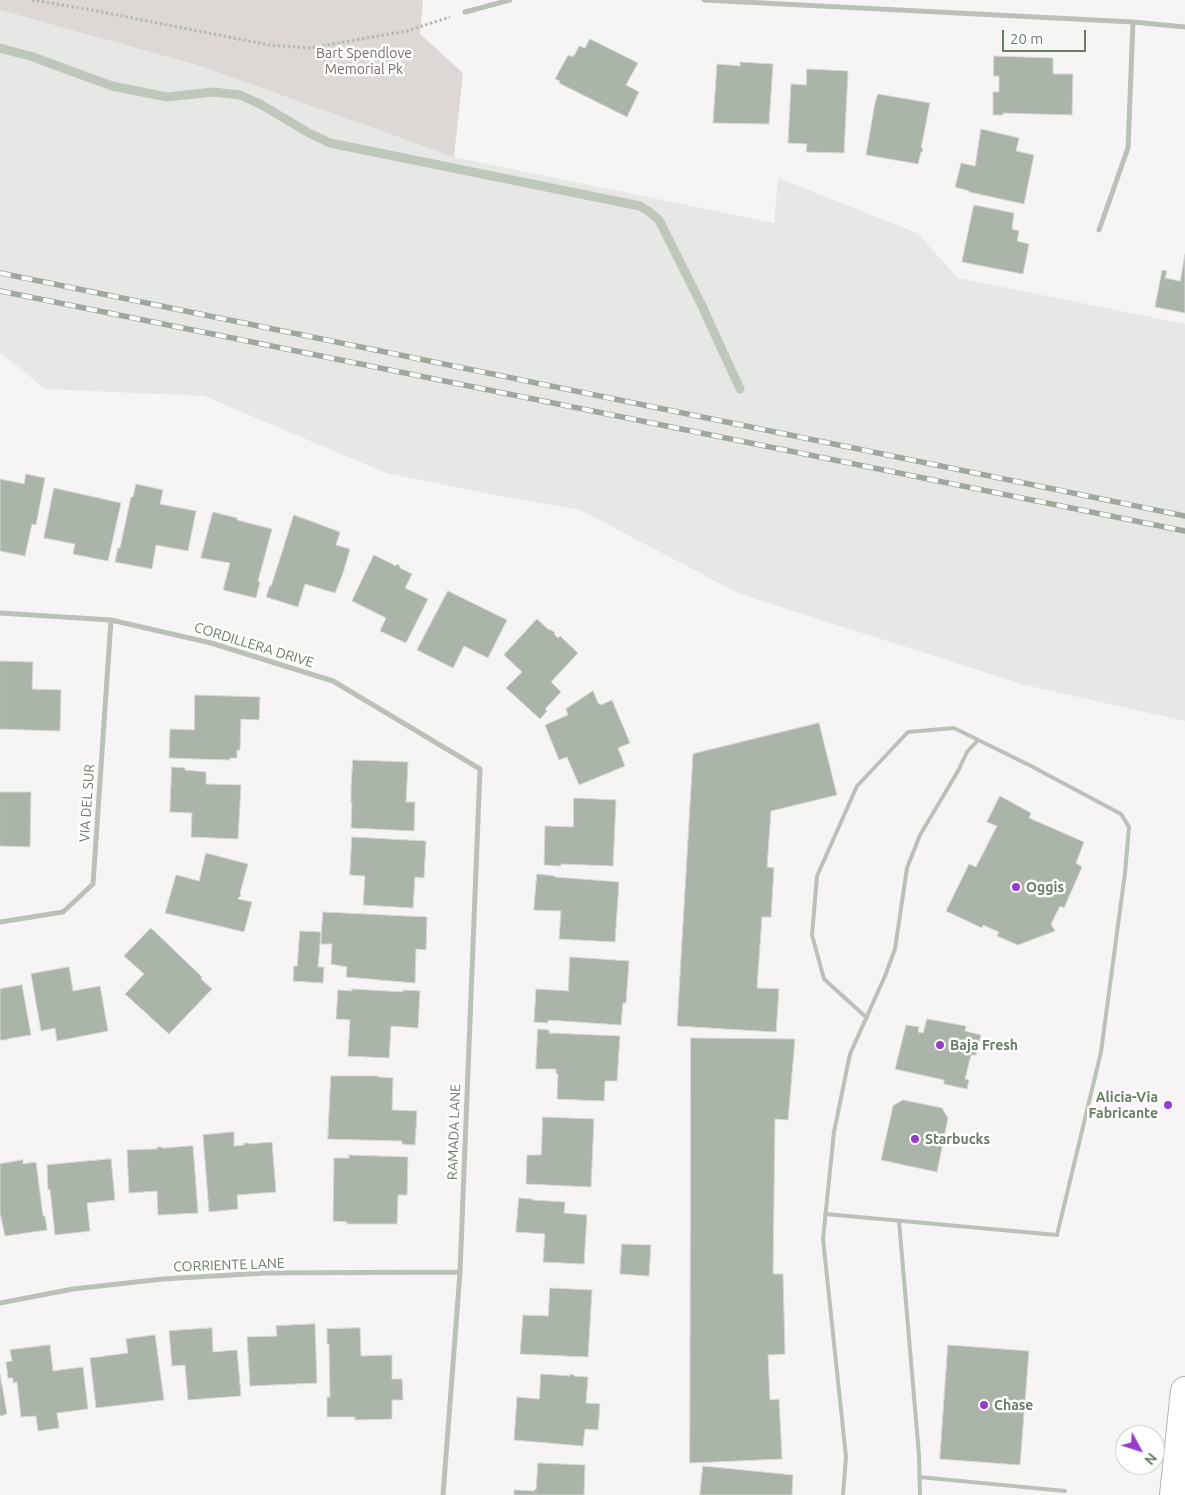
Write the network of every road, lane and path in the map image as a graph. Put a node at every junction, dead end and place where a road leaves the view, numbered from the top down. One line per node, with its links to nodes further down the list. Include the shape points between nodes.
1 (32, 0): 4 (path, via 269,45 310,48 407,31)
2 (510, 0): 4 (street)
3 (704, 0): 5 (street)
4 (466, 12)
5 (1133, 22): 6 (street); 7 (street, via 1128,148)
6 (1185, 27)
7 (1099, 230)
8 (0, 613): 9 (street, CORDILLERA DRIVE)
9 (111, 620): 11 (street, CORDILLERA DRIVE, via 211,643 333,681); 12 (street, VIA DEL SUR, via 93,884 62,912)
10 (978, 740): 13 (lane, via 967,752 920,835 908,868 895,949); 13 (lane, via 954,728 908,732 857,786 817,876 812,935 824,978); 15 (lane, via 1121,814 1129,828 1101,1052 1057,1235)
11 (480, 769): 16 (street, RAMADA LANE)
12 (0, 922)
13 (866, 1018): 14 (lane, via 850,1054 834,1132)
14 (825, 1214): 15 (lane); 22 (lane, via 823,1239 846,1458)
15 (899, 1221): 19 (lane)
16 (460, 1272): 17 (street, CORRIENTE LANE, via 265,1273 163,1279 73,1289); 21 (street, RAMADA LANE)
17 (0, 1303)
18 (1185, 1391): 24 (main road)
19 (919, 1477): 20 (lane); 23 (lane)
20 (1065, 1491)
21 (443, 1495)
22 (843, 1495)
23 (920, 1495)
24 (1174, 1495)

